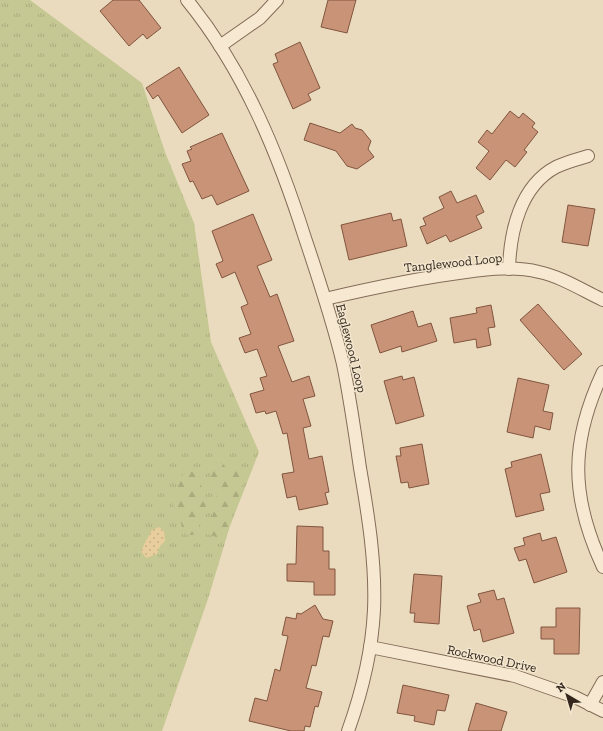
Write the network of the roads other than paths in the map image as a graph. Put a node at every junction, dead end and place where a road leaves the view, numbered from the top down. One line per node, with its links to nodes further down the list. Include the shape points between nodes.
1 (187, 0): 3 (street, Eaglewood Loop)
2 (277, 0): 3 (street, via 260,18)
3 (220, 46): 6 (street, Eaglewood Loop, via 250,98 279,162)
4 (588, 156): 5 (street, via 555,168 544,175 528,196 515,220)
5 (509, 269): 6 (street, Tanglewood Loop, via 380,285); 7 (street, Tanglewood Loop, via 549,275)
6 (325, 299): 10 (street, Eaglewood Loop, via 343,364 350,401 369,533 374,595)
7 (603, 300)
8 (603, 372): 9 (street, via 586,414 578,468 585,520)
9 (603, 567)
10 (370, 647): 12 (street, Rockwood Drive, via 515,676 552,688); 14 (street, Eaglewood Loop, via 362,686)
11 (603, 682): 12 (street)
12 (590, 705): 13 (street, Rockwood Drive)
13 (603, 711)
14 (348, 731)

